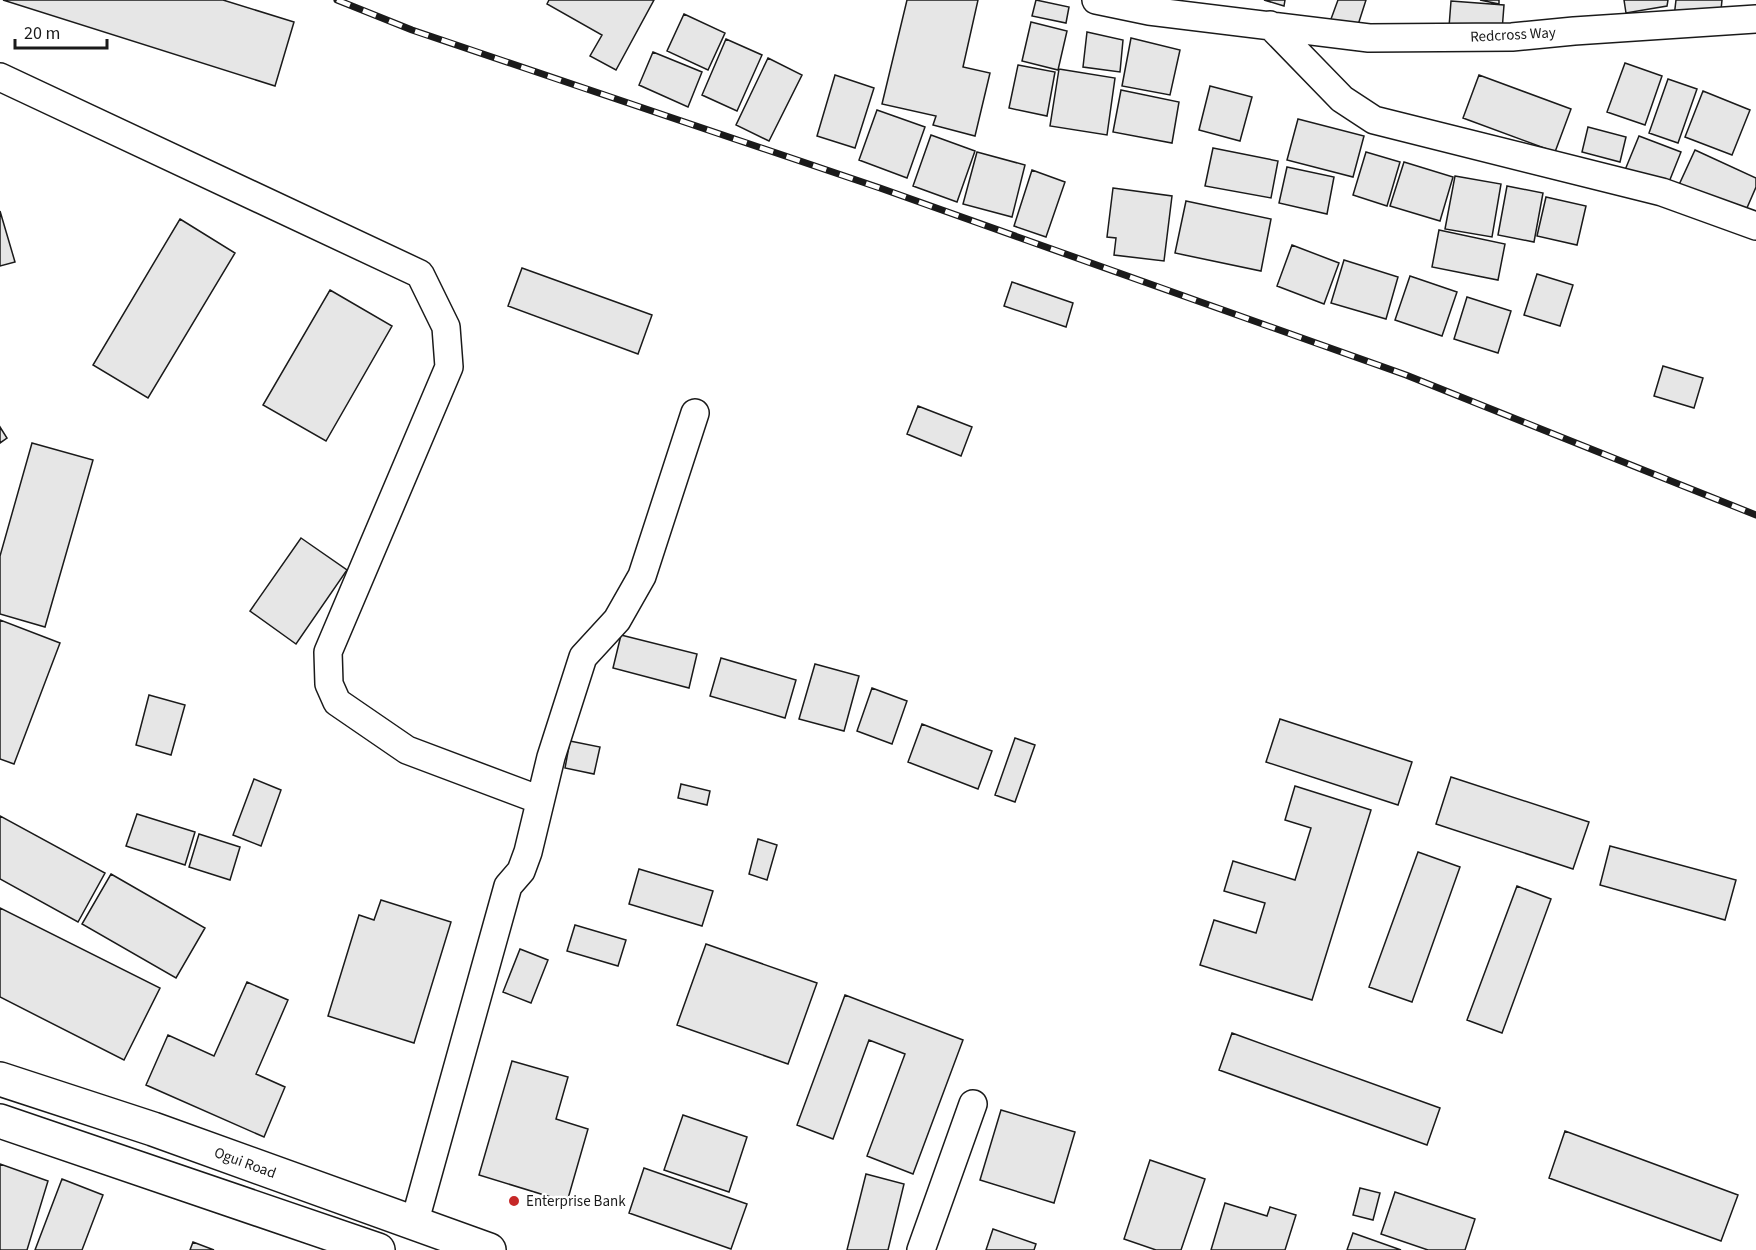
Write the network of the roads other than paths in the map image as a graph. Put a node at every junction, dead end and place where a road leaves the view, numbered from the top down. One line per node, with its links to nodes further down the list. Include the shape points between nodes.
1 (1096, 0): 3 (street, Redcross Way, via 1149,11)
2 (1756, 19): 3 (street, Redcross Way, via 1501,37 1369,38)
3 (1270, 25): 5 (street, via 1342,99 1374,120 1662,192)
4 (0, 77): 7 (street, via 420,274 446,327 449,367 328,652 329,684 337,702 407,750)
5 (1756, 226)
6 (695, 413): 7 (street, via 642,576 617,620 583,657)
7 (540, 800): 11 (street, via 521,871 508,886)
8 (0, 1079): 11 (main road, Ogui Road, via 153,1129)
9 (973, 1104): 14 (street)
10 (0, 1121): 12 (main road)
11 (414, 1224): 13 (main road, Ogui Road)
12 (378, 1250)
13 (489, 1250)
14 (921, 1250)

